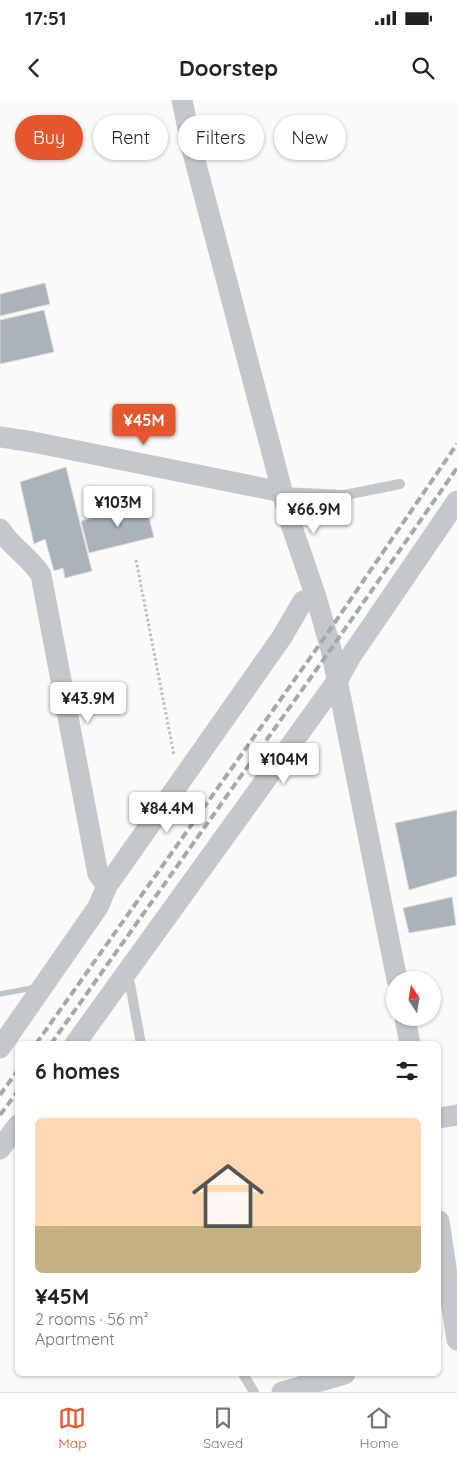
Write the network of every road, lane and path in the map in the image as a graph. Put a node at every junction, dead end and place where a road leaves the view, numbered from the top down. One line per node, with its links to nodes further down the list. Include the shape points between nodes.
1 (182, 100): 4 (street)
2 (0, 437): 4 (street)
3 (400, 484): 4 (lane, via 345,495)
4 (282, 492): 8 (street)
5 (457, 501): 9 (street)
6 (0, 529): 11 (street, via 41,575 98,874)
7 (136, 560): 10 (path, via 176,766)
8 (316, 597): 9 (street); 10 (street, via 303,601 282,637)
9 (337, 681): 12 (street); 13 (street)
10 (185, 776): 11 (street)
11 (107, 886): 18 (street, via 98,906)
12 (395, 971)
13 (124, 976): 15 (street); 16 (lane, via 130,984)
14 (407, 1026): 17 (street)
15 (77, 1041)
16 (140, 1041)
17 (409, 1041)
18 (0, 1048)
19 (457, 1115): 20 (street)
20 (441, 1118)
21 (15, 1129): 22 (street)
22 (0, 1149)
23 (441, 1233): 24 (street)
24 (457, 1341): 25 (street)
25 (441, 1346)
26 (244, 1376): 28 (lane)
27 (338, 1376): 29 (street)
28 (254, 1392)
29 (282, 1392)

